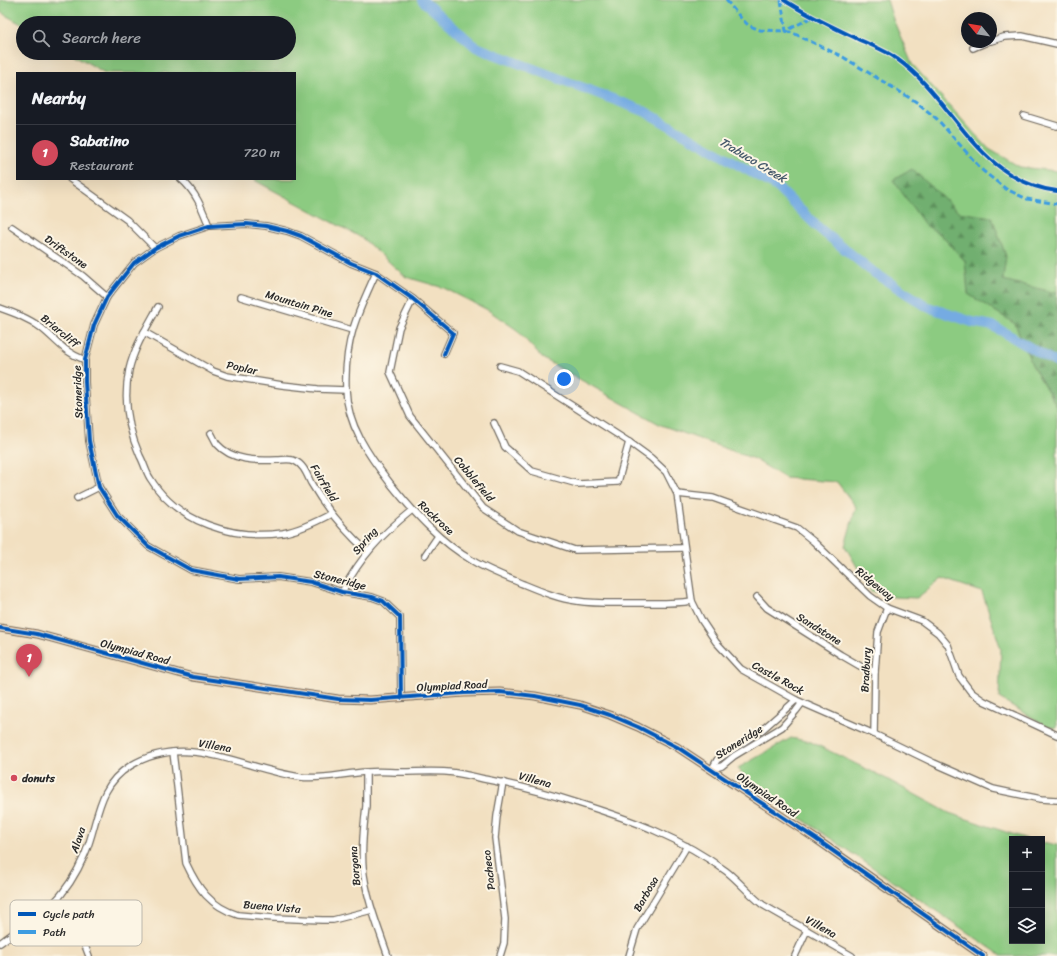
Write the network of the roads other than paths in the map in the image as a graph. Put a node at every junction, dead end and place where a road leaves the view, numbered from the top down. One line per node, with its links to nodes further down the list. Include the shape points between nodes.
1 (997, 39): 2 (street, via 1022,36)
2 (1057, 44)
3 (1024, 116): 4 (street)
4 (1057, 126)
5 (71, 180): 9 (street, via 127,220)
6 (184, 180): 7 (street, via 202,206)
7 (209, 226): 9 (street, Stoneridge, via 179,236); 10 (street, Stoneridge, via 247,224 288,231)
8 (12, 227): 11 (street, Driftstone, via 83,276)
9 (155, 248): 11 (street, Stoneridge, via 134,263)
10 (376, 273): 13 (street, Stoneridge); 16 (street, Rockrose)
11 (107, 297): 19 (street, Stoneridge, via 94,325)
12 (241, 297): 16 (street, Mountain Pine)
13 (413, 299): 18 (street, Stoneridge, via 452,333); 31 (street, Cobblefield, via 399,328 390,372 410,416 483,508 518,531 575,550)
14 (158, 307): 17 (street)
15 (0, 308): 19 (street, Briarcliff, via 31,321 62,348)
16 (352, 330): 21 (street, Rockrose, via 346,360)
17 (144, 332): 21 (street, Poplar, via 213,371 227,376 289,386); 29 (street, via 129,371 126,401 128,418 133,439 150,478 177,509 212,527 248,534 284,533 303,528)
18 (444, 354)
19 (85, 360): 25 (street, Stoneridge, via 89,441)
20 (500, 366): 24 (street, Castle Rock, via 518,371)
21 (346, 390): 28 (street, Rockrose, via 354,425 363,445 374,463)
22 (494, 423): 24 (street, via 505,447 532,471 578,484 618,482)
23 (211, 433): 29 (street, Fairfield, via 227,452 241,458 257,461 293,460 301,464)
24 (629, 442): 26 (street, Castle Rock, via 652,458 666,472)
25 (99, 487): 27 (street); 34 (street, Stoneridge, via 117,515 148,546 191,570 238,579 278,577 311,582)
26 (677, 494): 31 (street, Castle Rock); 37 (street, Ridgeway, via 714,498 797,528 813,540 870,596)
27 (76, 498)
28 (412, 510): 30 (street, Rockrose); 32 (street, Spring, via 388,529)
29 (331, 514): 32 (street, Fairfield)
30 (438, 536): 33 (street); 36 (street, Rockrose, via 473,562 559,597 600,603 677,604)
31 (683, 548): 36 (street, Castle Rock)
32 (367, 551): 34 (street, Spring)
33 (425, 555)
34 (342, 592): 40 (street, Stoneridge, via 383,601 400,616)
35 (757, 597): 39 (street, Sandstone, via 767,608 847,659)
36 (692, 601): 41 (street, Castle Rock, via 716,642 741,669)
37 (887, 608): 39 (street, Bradbury, via 878,632); 45 (street, Ridgeway, via 922,621 938,633 948,645 959,676 971,692 984,701)
38 (0, 628): 40 (main road, Olympiad Road, via 37,634 192,677 338,699)
39 (874, 672): 44 (street, Bradbury)
40 (401, 698): 49 (main road, Olympiad Road, via 500,692 535,696 580,706 610,715 658,737)
41 (799, 701): 42 (street, Stoneridge); 43 (street, Stoneridge); 44 (street, Castle Rock)
42 (782, 713): 43 (street); 46 (street, Stoneridge, via 762,730)
43 (789, 719): 48 (street, Stoneridge, via 776,731)
44 (874, 734): 52 (street, Castle Rock, via 993,789)
45 (1057, 735)
46 (730, 750): 48 (street); 49 (street, Stoneridge, via 717,760)
47 (173, 752): 50 (street, Villena, via 189,751 217,755 305,777); 54 (street, Alava, via 148,757 138,762 122,772 108,786 100,802 86,852 77,872); 55 (street, Buena Vista, via 186,863 193,880 214,903 238,915 310,920 333,920)
48 (734, 756): 49 (street, Stoneridge, via 722,766)
49 (712, 769): 66 (main road, Olympiad Road)
50 (366, 772): 51 (street, Villena, via 446,772); 55 (street, Borgona, via 362,845 363,868)
51 (503, 782): 53 (street, Villena, via 535,789 600,810 654,829); 62 (street, Pacheco, via 495,838 505,919 504,943)
52 (1057, 800)
53 (687, 846): 56 (street, Villena, via 727,872 763,905); 63 (street, Barbosa, via 637,929)
54 (58, 899)
55 (372, 910): 61 (street, Borgona)
56 (807, 930): 64 (street); 65 (street, Villena)
57 (10, 936): 58 (street, Alava)
58 (0, 943)
59 (85, 946): 60 (street)
60 (89, 956)
61 (388, 956)
62 (500, 956)
63 (629, 956)
64 (795, 956)
65 (852, 956)
66 (983, 956)

